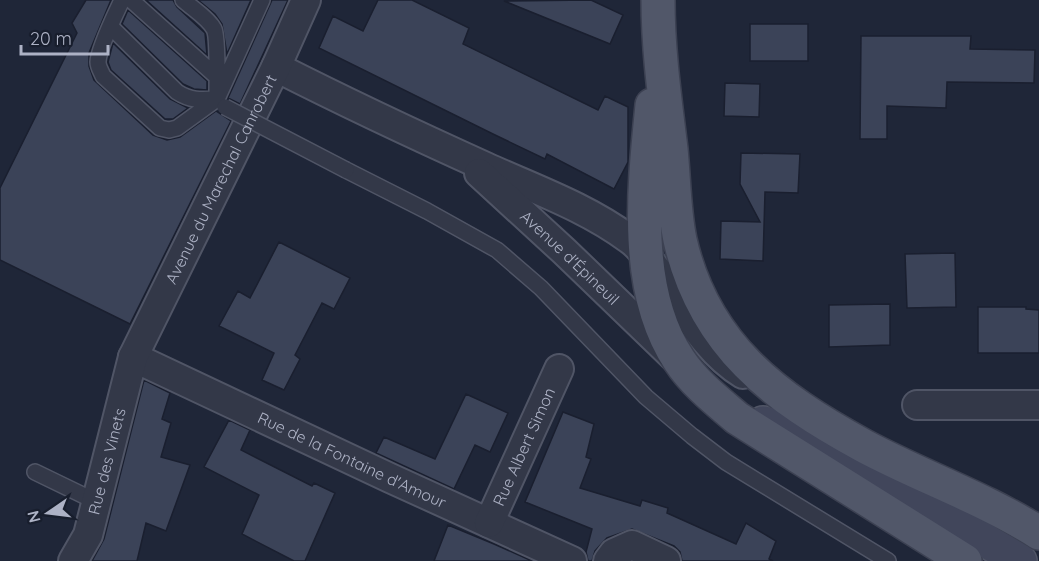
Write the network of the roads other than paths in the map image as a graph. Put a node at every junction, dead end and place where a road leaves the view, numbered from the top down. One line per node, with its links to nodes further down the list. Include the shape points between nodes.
1 (122, 0): 9 (lane)
2 (131, 0): 12 (lane)
3 (183, 0): 12 (lane, via 215,31)
4 (250, 0): 8 (lane)
5 (262, 0): 8 (lane)
6 (306, 0): 11 (street, Avenue du Marechal Canrobert)
7 (658, 0): 10 (main road)
8 (255, 17): 13 (lane)
9 (111, 27): 13 (lane, via 177,92 195,101); 13 (lane, via 100,50 99,69 160,128 177,128)
10 (658, 35): 15 (main road); 19 (main road, via 680,239 697,291 726,341 748,366)
11 (276, 67): 14 (street, Avenue d'Épineuil); 16 (street, Avenue du Marechal Canrobert)
12 (217, 77): 13 (lane)
13 (221, 103): 33 (lane, bridge, via 497,250 541,288 646,397 692,436 726,462)
14 (459, 155): 15 (street, Avenue d'Épineuil, via 589,214); 17 (street, Avenue d'Épineuil)
15 (639, 248): 17 (main road, via 664,332); 19 (street, via 711,348 732,367)
16 (133, 357): 24 (street, Rue des Vinets); 27 (street, Rue de la Fontaine d'Amour)
17 (679, 361): 22 (main road, via 705,391)
18 (559, 369): 27 (street, Rue Albert Simon)
19 (791, 401): 25 (main road, via 864,446)
20 (917, 405): 21 (street)
21 (1039, 405)
22 (737, 418): 34 (main road); 35 (main road, via 778,426 921,502)
23 (35, 472): 24 (lane)
24 (97, 502): 29 (street, Rue des Vinets, via 88,535)
25 (989, 504): 26 (main road); 28 (main road)
26 (1039, 514)
27 (489, 523): 30 (street, Rue de la Fontaine d'Amour)
28 (1039, 533)
29 (73, 561)
30 (572, 561)
31 (608, 561): 32 (street, via 614,553 632,545)
32 (666, 561)
33 (888, 561)
34 (965, 561)
35 (1020, 561)

